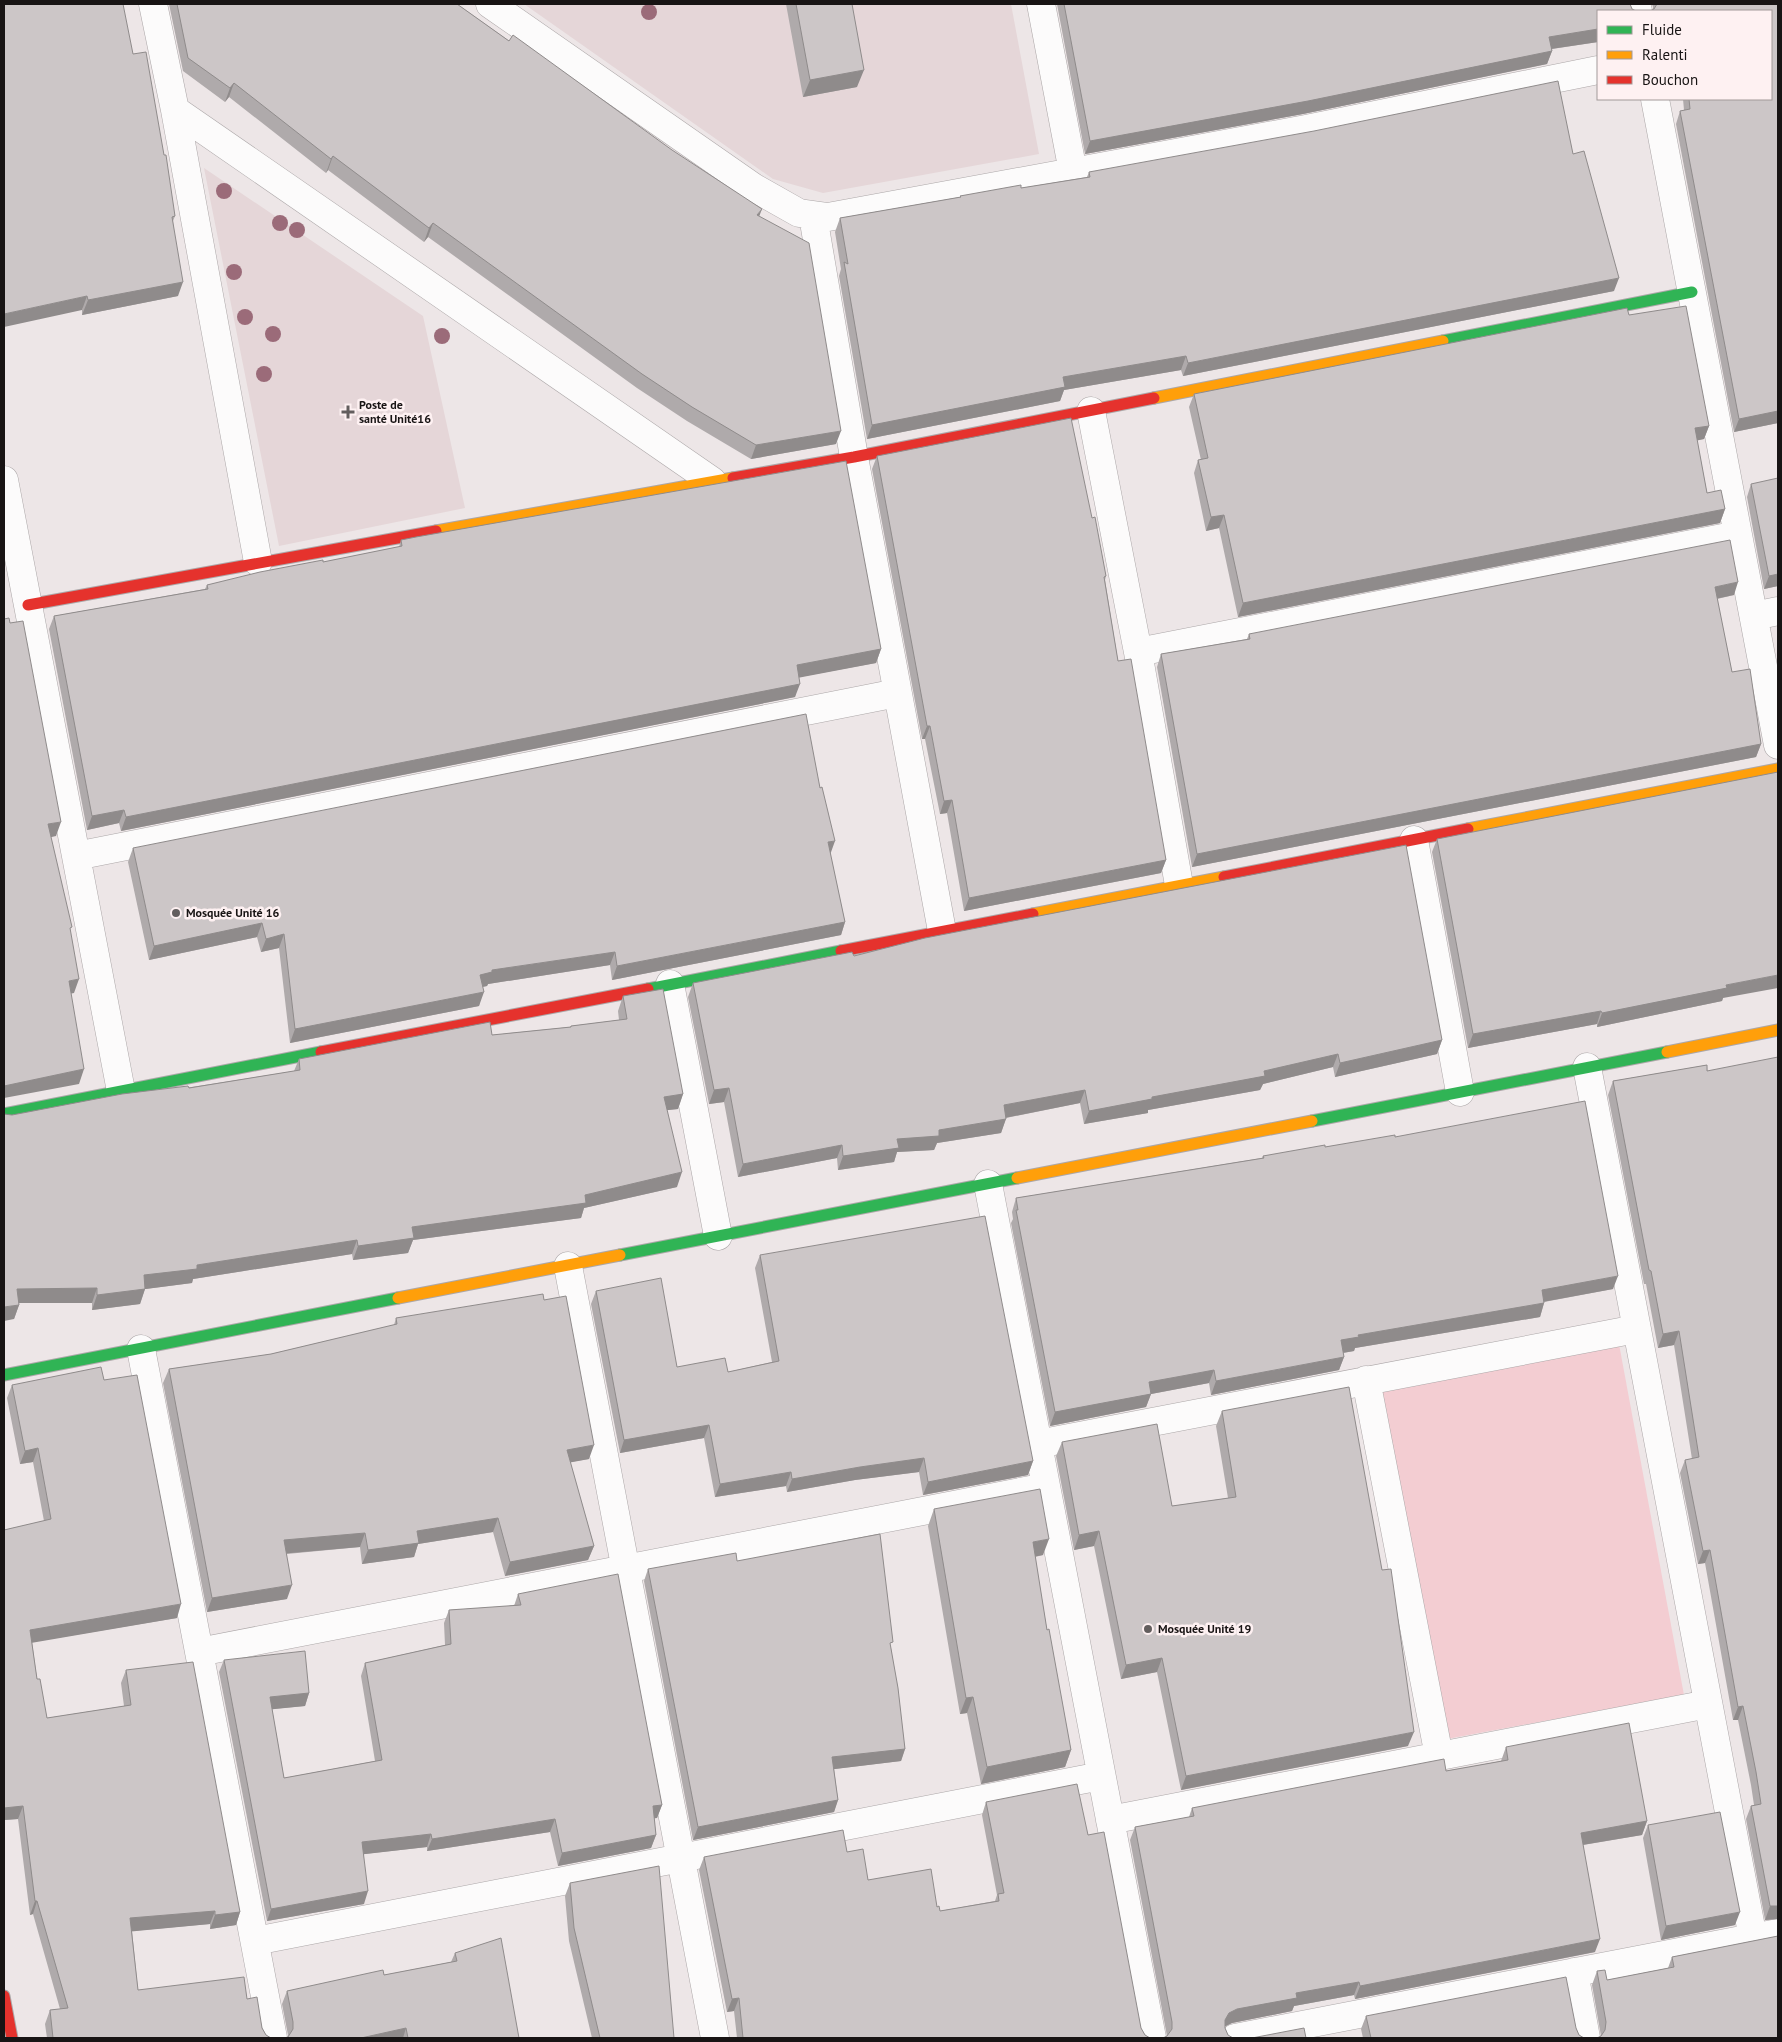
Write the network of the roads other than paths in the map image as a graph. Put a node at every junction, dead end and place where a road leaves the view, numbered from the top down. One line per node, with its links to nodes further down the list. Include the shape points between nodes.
1 (153, 4): 6 (street)
2 (490, 4): 8 (street, via 754,187 799,213)
3 (1041, 4): 7 (street)
4 (1597, 70): 7 (street)
5 (1655, 100): 9 (street)
6 (175, 110): 13 (street); 15 (street)
7 (1073, 172): 8 (street, via 828,217)
8 (813, 216): 11 (street)
9 (1692, 292): 10 (street); 14 (street)
10 (1091, 411): 11 (street); 18 (street)
11 (854, 457): 13 (street); 19 (street)
12 (4, 480): 16 (street)
13 (712, 481): 15 (street)
14 (1738, 535): 17 (street); 18 (street)
15 (258, 562): 16 (street)
16 (28, 605): 23 (street)
17 (1766, 613): 20 (street)
18 (1138, 652): 24 (street)
19 (897, 693): 23 (street); 25 (street)
20 (1778, 745)
21 (1778, 769): 22 (street)
22 (1414, 840): 24 (street); 30 (street)
23 (76, 856): 29 (street)
24 (1180, 885): 25 (street)
25 (942, 931): 26 (street)
26 (670, 984): 29 (street); 33 (street)
27 (1778, 1030): 28 (street)
28 (1586, 1067): 30 (street); 35 (street)
29 (121, 1091): 31 (street)
30 (1460, 1092): 32 (street)
31 (4, 1114)
32 (988, 1184): 33 (street); 39 (street)
33 (718, 1236): 34 (street)
34 (568, 1266): 36 (street); 41 (street)
35 (1636, 1329): 38 (street); 43 (street)
36 (141, 1349): 37 (street); 42 (street)
37 (4, 1375)
38 (1366, 1380): 39 (street); 44 (street)
39 (1038, 1444): 40 (street)
40 (1046, 1487): 41 (street); 45 (street)
41 (625, 1568): 42 (street); 47 (street)
42 (199, 1652): 49 (street)
43 (1708, 1704): 44 (street); 48 (street)
44 (1439, 1756): 46 (street)
45 (1101, 1776): 46 (street); 47 (street)
46 (1110, 1820): 55 (street)
47 (681, 1858): 49 (street); 54 (street)
48 (1766, 1935): 50 (street)
49 (255, 1941): 53 (street)
50 (1574, 1972): 56 (street); 57 (street)
51 (4, 1996): 52 (street)
52 (12, 2038)
53 (273, 2038)
54 (716, 2038)
55 (1152, 2038)
56 (1235, 2038)
57 (1586, 2038)

